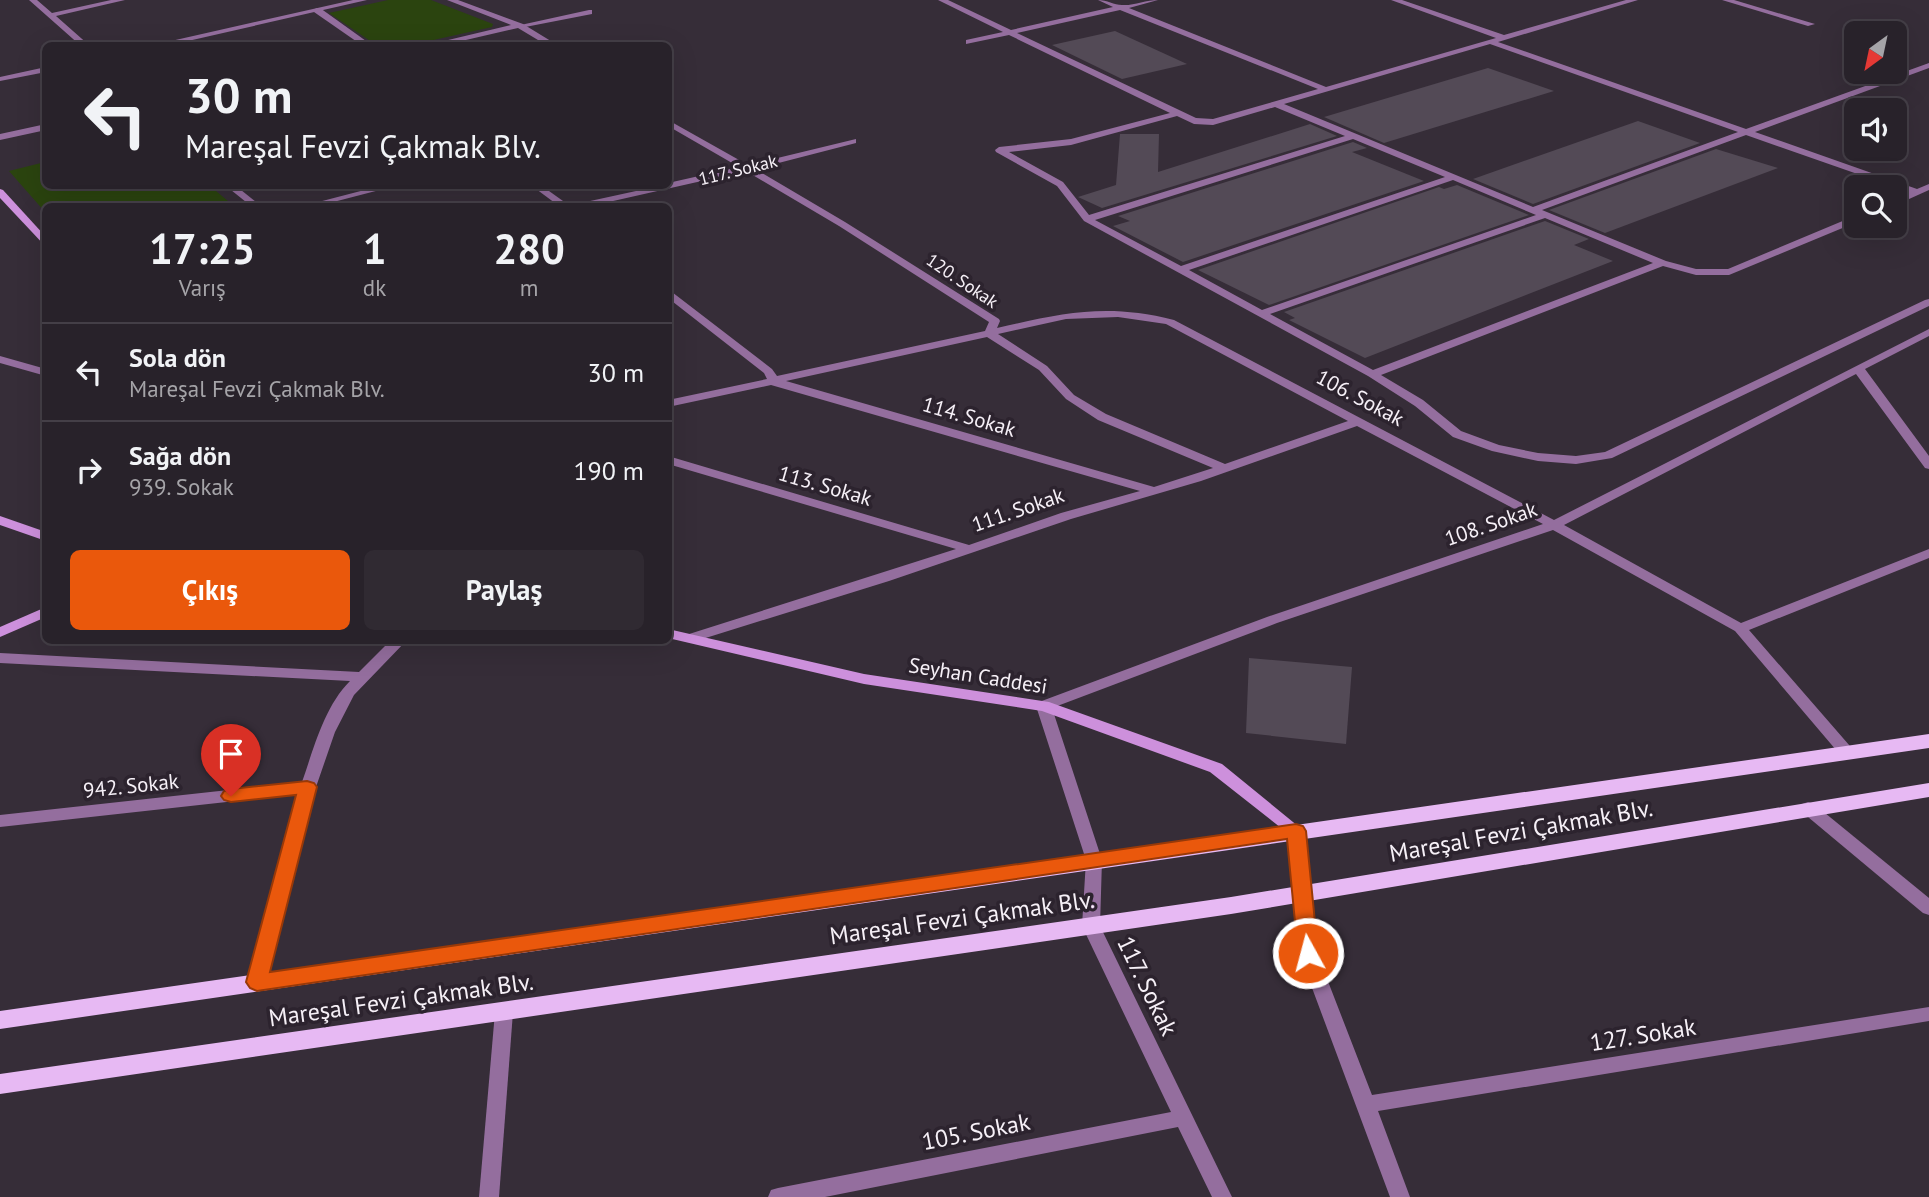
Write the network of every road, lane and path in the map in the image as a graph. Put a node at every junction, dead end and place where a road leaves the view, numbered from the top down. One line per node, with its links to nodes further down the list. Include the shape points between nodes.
1 (33, 0): 14 (street)
2 (121, 0): 14 (street)
3 (363, 0): 12 (street)
4 (451, 0): 16 (street)
5 (942, 0): 17 (street)
6 (1102, 0): 11 (street)
7 (1154, 0): 11 (street)
8 (1395, 0): 18 (street)
9 (1634, 0): 18 (street)
10 (1726, 0): 15 (street)
11 (1121, 8): 17 (street); 29 (street)
12 (317, 10): 21 (street); 22 (street)
13 (589, 12): 16 (street)
14 (51, 15): 20 (street)
15 (1811, 24)
16 (520, 26): 23 (street); 24 (street)
17 (1011, 33): 25 (street); 31 (street)
18 (1504, 38): 19 (street)
19 (1491, 41): 29 (street); 34 (street)
20 (81, 42)
21 (171, 42)
22 (363, 42)
23 (446, 42)
24 (548, 42)
25 (969, 43)
26 (1929, 65): 34 (street)
27 (42, 70): 28 (street)
28 (0, 79)
29 (1325, 89): 30 (street)
30 (1276, 104): 31 (street, via 1213,122 1194,121); 35 (street)
31 (1178, 113): 55 (street, via 1071,142 999,150 1060,184)
32 (672, 124): 38 (street, 120. Sokak)
33 (42, 128): 36 (street)
34 (1746, 132): 47 (street); 53 (street)
35 (1353, 136): 39 (street); 55 (street)
36 (0, 137)
37 (853, 141): 38 (street, 117. Sokak)
38 (749, 168): 40 (street, 117. Sokak); 64 (street, 120. Sokak, via 995,321)
39 (1453, 177): 53 (street); 59 (street)
40 (672, 185)
41 (1929, 187): 47 (street)
42 (236, 189): 49 (street)
43 (378, 189): 50 (street)
44 (541, 189): 51 (street)
45 (656, 189): 52 (street, 117. Sokak)
46 (0, 192): 57 (main road)
47 (1917, 192): 48 (street)
48 (1907, 197)
49 (252, 203)
50 (319, 203)
51 (561, 203)
52 (594, 203)
53 (1534, 210): 54 (street)
54 (1545, 215): 58 (street); 62 (street)
55 (1087, 219): 59 (street)
56 (1844, 223): 58 (street, via 1729,272 1696,272)
57 (42, 239)
58 (1662, 263): 68 (street)
59 (1179, 270): 62 (street)
60 (672, 295): 69 (street, via 768,371)
61 (1929, 302): 68 (street, via 1658,433 1608,455 1576,460 1517,453 1457,434 1419,402)
62 (1260, 314): 68 (street)
63 (1929, 331): 66 (street, 108. Sokak)
64 (989, 333): 69 (street, 106. Sokak); 71 (street, 106. Sokak, via 1091,313 1149,317 1170,322); 74 (street, 120. Sokak, via 1043,368 1070,397 1102,417)
65 (0, 359): 67 (street)
66 (1858, 368): 73 (street); 77 (street, 108. Sokak)
67 (42, 372)
68 (1372, 374)
69 (774, 381): 70 (street, 106. Sokak); 75 (street, 114. Sokak)
70 (672, 403)
71 (1359, 421): 74 (street, 111. Sokak); 77 (street, 106. Sokak)
72 (672, 461): 79 (street, 113. Sokak)
73 (1929, 465)
74 (1223, 468): 75 (street, 111. Sokak)
75 (1153, 491): 79 (street, 111. Sokak)
76 (0, 520): 78 (main road)
77 (1554, 525): 82 (street, 106. Sokak); 89 (street, 108. Sokak, via 1272,620)
78 (42, 536)
79 (970, 549): 85 (street, 111. Sokak)
80 (1929, 553): 82 (street)
81 (42, 613): 83 (main road)
82 (1740, 628): 91 (street, 106. Sokak)
83 (0, 633)
84 (672, 634): 85 (main road, Seyhan Caddesi)
85 (691, 638): 89 (main road, Seyhan Caddesi, via 864,679)
86 (396, 644): 88 (street)
87 (0, 658): 88 (street)
88 (363, 677): 92 (street, via 348,692 327,732)
89 (1044, 706): 96 (main road, Seyhan Caddesi, via 1216,768); 97 (street, 117. Sokak)
90 (1929, 741): 91 (main road, Mareşal Fevzi Çakmak Blv.)
91 (1848, 752): 96 (main road, Mareşal Fevzi Çakmak Blv.)
92 (307, 787): 95 (street, 942. Sokak); 101 (street)
93 (1929, 790): 94 (main road, Mareşal Fevzi Çakmak Blv.)
94 (1808, 808): 98 (main road, Mareşal Fevzi Çakmak Blv.); 99 (street)
95 (0, 821)
96 (1296, 831): 97 (main road, Mareşal Fevzi Çakmak Blv.); 98 (street)
97 (1094, 860): 100 (street, 117. Sokak); 101 (main road, Mareşal Fevzi Çakmak Blv.)
98 (1300, 894): 100 (main road, Mareşal Fevzi Çakmak Blv.); 106 (street, via 1308,953)
99 (1929, 908)
100 (1091, 926): 102 (main road, Mareşal Fevzi Çakmak Blv.); 107 (street, 117. Sokak)
101 (257, 982): 104 (main road, Mareşal Fevzi Çakmak Blv.)
102 (504, 1012): 105 (main road, Mareşal Fevzi Çakmak Blv.); 108 (street)
103 (1929, 1014): 106 (street, 127. Sokak)
104 (0, 1020)
105 (0, 1084)
106 (1364, 1105): 111 (street)
107 (1183, 1118): 109 (street, 105. Sokak); 110 (street, 117. Sokak)
108 (489, 1197)
109 (778, 1197)
110 (1222, 1197)
111 (1400, 1197)

